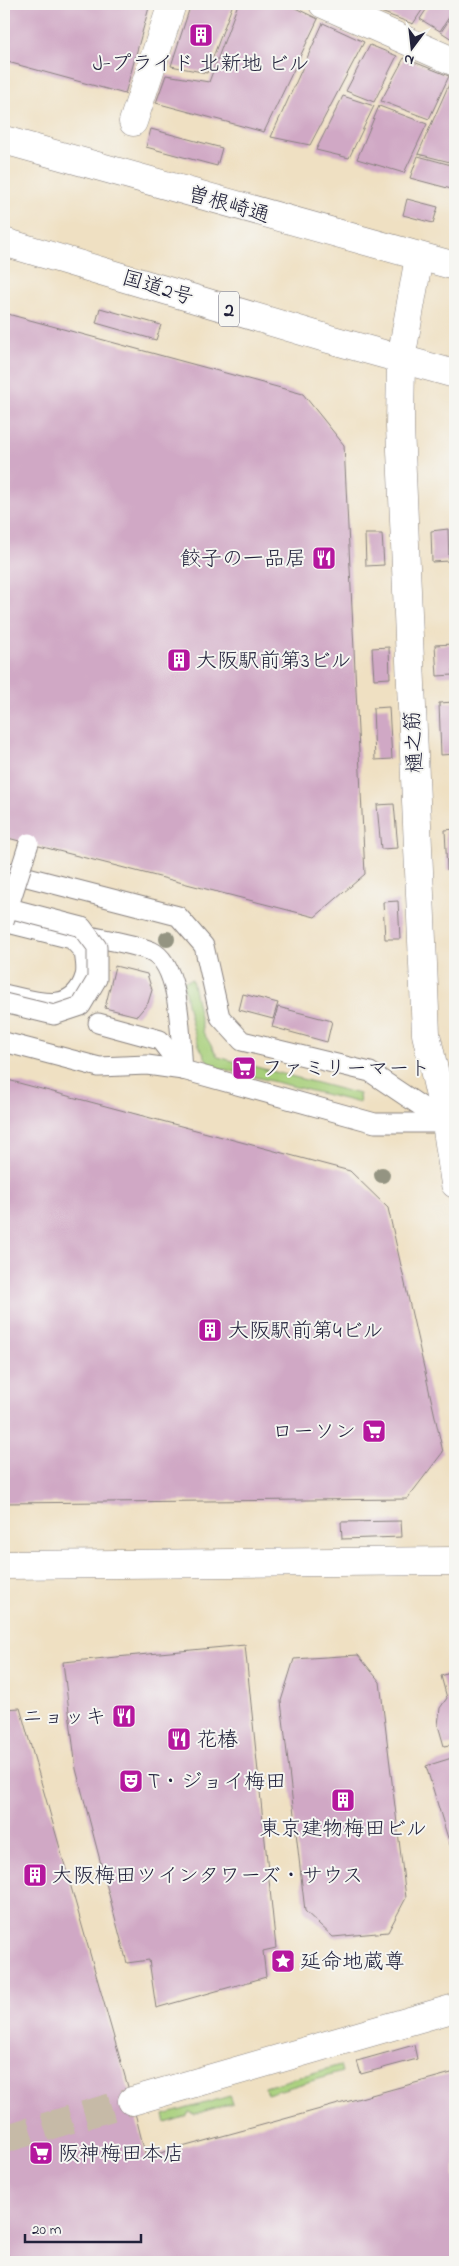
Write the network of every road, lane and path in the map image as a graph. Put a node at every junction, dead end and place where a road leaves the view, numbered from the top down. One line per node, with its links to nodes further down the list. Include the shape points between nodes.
1 (172, 4): 4 (main road)
2 (323, 4): 3 (main road)
3 (455, 62)
4 (132, 122)
5 (4, 140): 7 (main road, 曽根崎通)
6 (4, 242): 9 (main road, 国道2号 / 2)
7 (419, 257): 8 (main road, 曽根崎通); 9 (main road, 樋之筋)
8 (455, 266)
9 (401, 359): 10 (main road, 国道2号 / 2); 19 (main road, 樋之筋, via 400,446 426,1034)
10 (455, 374)
11 (29, 843): 13 (lane, bridge)
12 (4, 871): 19 (lane, via 178,916 204,946 220,1017 242,1041 370,1072)
13 (5, 916): 14 (lane, via 72,939 84,952 85,976 73,996 52,1005); 15 (lane, bridge, via 82,927 97,947 98,979 81,1006 54,1015); 18 (lane, via 152,952 166,964 175,986)
14 (4, 994)
15 (4, 1003)
16 (98, 1023): 18 (lane, via 160,1040)
17 (4, 1042): 18 (lane, via 99,1068 147,1065)
18 (183, 1070): 19 (lane, via 375,1123)
19 (451, 1124): 20 (main road, 樋之筋)
20 (455, 1184)
21 (455, 1561): 22 (main road)
22 (4, 1566)
23 (455, 2008): 24 (main road)
24 (132, 2101)

